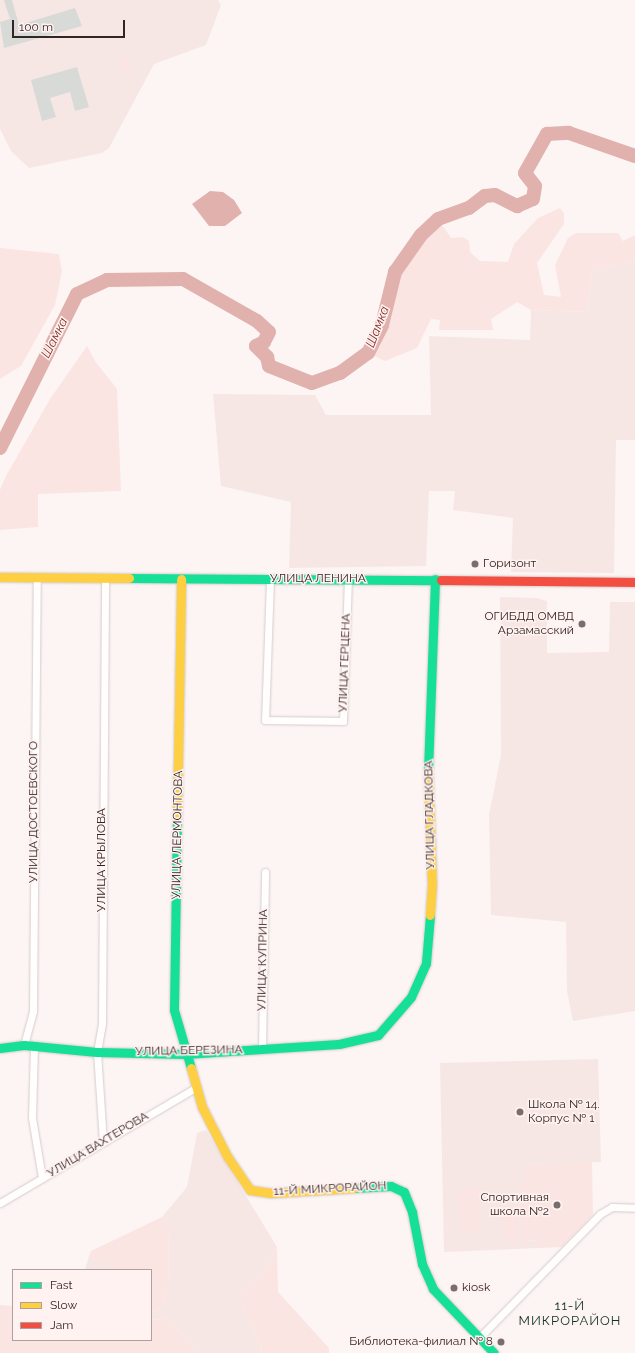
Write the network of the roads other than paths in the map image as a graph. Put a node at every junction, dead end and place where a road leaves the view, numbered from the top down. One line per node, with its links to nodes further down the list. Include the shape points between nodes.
1 (0, 577): 2 (street, УЛИЦА ЛЕНИНА)
2 (37, 578): 3 (street, УЛИЦА ЛЕНИНА); 11 (street, УЛИЦА ДОСТОЕВСКОГО, via 33,1011)
3 (105, 579): 4 (street, УЛИЦА ЛЕНИНА); 15 (street, УЛИЦА КРЫЛОВА, via 102,1023)
4 (181, 579): 5 (street, УЛИЦА ЛЕНИНА); 16 (street, УЛИЦА ЛЕРМОНТОВА, via 174,1010)
5 (270, 579): 6 (street, УЛИЦА ЛЕНИНА); 6 (street, УЛИЦА ГЕРЦЕНА, via 265,720 343,720)
6 (348, 579): 7 (street, УЛИЦА ЛЕНИНА)
7 (435, 579): 8 (street, УЛИЦА ЛЕНИНА); 10 (street, УЛИЦА ГЛАДКОВА, via 427,805 432,884 426,963 411,997)
8 (635, 582)
9 (265, 872): 14 (street, УЛИЦА КУПРИНА)
10 (378, 1035): 14 (street, УЛИЦА БЕРЕЗИНА, via 339,1044)
11 (24, 1045): 12 (street, УЛИЦА БЕРЕЗИНА); 13 (street, УЛИЦА БЕРЕЗИНА)
12 (34, 1046): 15 (street, УЛИЦА БЕРЕЗИНА); 19 (street, via 32,1118)
13 (0, 1048)
14 (262, 1049): 16 (street, УЛИЦА БЕРЕЗИНА)
15 (97, 1052): 16 (street, УЛИЦА БЕРЕЗИНА); 18 (street, УЛИЦА КРЫЛОВА)
16 (185, 1054): 17 (street, УЛИЦА ЛЕРМОНТОВА)
17 (195, 1088): 18 (street, УЛИЦА ВАХТЕРОВА); 22 (street, 11-Й МИКРОРАЙОН, via 227,1156 250,1190 271,1193 391,1186 404,1192 412,1212 422,1264 430,1283 443,1301)
18 (103, 1142): 19 (street, УЛИЦА ВАХТЕРОВА)
19 (42, 1178): 20 (street, УЛИЦА ВАХТЕРОВА)
20 (0, 1203)
21 (635, 1208): 22 (street, via 612,1207 600,1214)
22 (479, 1338): 23 (street, 11-Й МИКРОРАЙОН)
23 (494, 1353)

